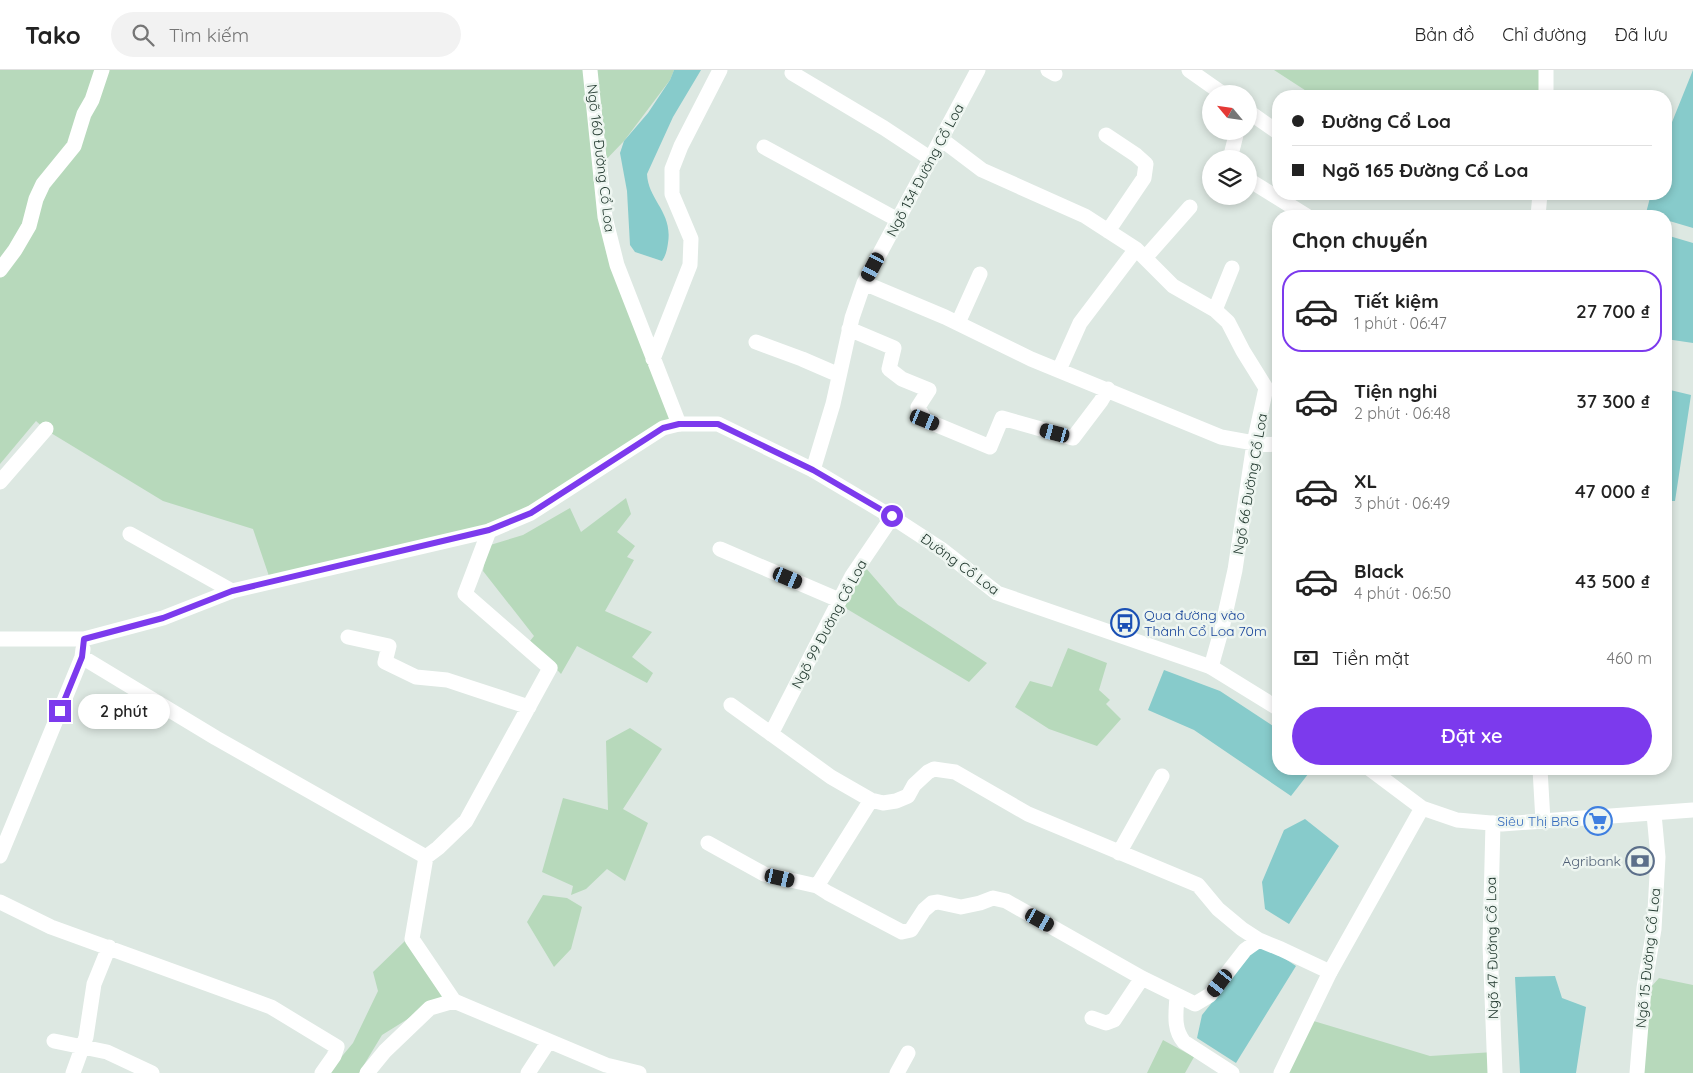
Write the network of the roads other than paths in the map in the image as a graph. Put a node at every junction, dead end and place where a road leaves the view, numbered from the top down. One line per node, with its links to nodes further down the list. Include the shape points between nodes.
1 (102, 70): 25 (street, via 74,146 43,184 29,226)
2 (590, 70): 32 (street, Ngõ 160 Đường Cổ Loa, via 606,217 616,265)
3 (720, 70): 32 (street, via 672,169 672,194 691,239 690,264)
4 (978, 70): 13 (street, Ngõ 134 Đường Cổ Loa)
5 (1189, 70): 8 (street)
6 (1546, 70): 9 (street)
7 (792, 73): 15 (street)
8 (1210, 85)
9 (1546, 90)
10 (1258, 118): 11 (street)
11 (1272, 128)
12 (1106, 135): 22 (street, via 1146,164 1144,178)
13 (941, 139): 15 (street, Ngõ 134 Đường Cổ Loa); 22 (street, Ngõ 66 Đường Cổ Loa, via 982,170 1085,216)
14 (764, 147): 21 (street)
15 (930, 159): 21 (street, Ngõ 134 Đường Cổ Loa)
16 (1257, 185): 17 (street)
17 (1272, 194)
18 (1281, 200): 20 (street)
19 (1190, 207): 23 (street)
20 (1297, 210)
21 (898, 220): 27 (street, Ngõ 134 Đường Cổ Loa)
22 (1108, 231): 23 (street, Ngõ 66 Đường Cổ Loa)
23 (1141, 254): 28 (street, Ngõ 66 Đường Cổ Loa, via 1173,286); 33 (street, via 1080,323)
24 (1232, 268): 28 (street)
25 (0, 270)
26 (980, 274): 29 (street)
27 (864, 283): 29 (street); 30 (street, Ngõ 134 Đường Cổ Loa)
28 (1215, 310): 38 (street, Ngõ 66 Đường Cổ Loa, via 1233,328 1266,388)
29 (958, 323): 33 (street)
30 (849, 329): 34 (street, Ngõ 134 Đường Cổ Loa); 35 (street, via 894,348 889,369 902,379 928,390 918,407 925,420 990,447 1002,418 1073,438)
31 (756, 342): 34 (street)
32 (653, 359): 36 (street, Ngõ 160 Đường Cổ Loa)
33 (1059, 370): 35 (street)
34 (839, 376): 40 (street, Ngõ 134 Đường Cổ Loa)
35 (1108, 389): 38 (street, via 1222,437)
36 (679, 424): 40 (street, Đường Cổ Loa, via 718,424); 43 (street, Đường Cổ Loa, via 663,428 531,513)
37 (46, 430): 41 (street)
38 (1254, 443): 39 (street); 52 (street, Ngõ 66 Đường Cổ Loa, via 1235,570)
39 (1272, 444)
40 (813, 470): 42 (street, Đường Cổ Loa)
41 (0, 482)
42 (892, 516): 47 (street, Ngõ 99 Đường Cổ Loa); 52 (street, Đường Cổ Loa, via 997,593)
43 (489, 530): 46 (street, Đường Cổ Loa); 55 (street, via 465,594 550,668)
44 (130, 534): 46 (street)
45 (720, 549): 47 (street)
46 (232, 591): 50 (street, Đường Cổ Loa, via 163,618)
47 (839, 600): 56 (street, Ngõ 99 Đường Cổ Loa)
48 (348, 637): 55 (street, via 388,646 385,662 416,677 447,680)
49 (0, 639): 50 (street, Đường Cổ Loa)
50 (84, 639): 51 (street)
51 (82, 657): 65 (street); 71 (street)
52 (1211, 667): 54 (street, Đường Cổ Loa)
53 (731, 705): 56 (street)
54 (1272, 705)
55 (529, 707): 71 (street, via 466,821)
56 (771, 734): 60 (street, via 831,777)
57 (1378, 775): 61 (street)
58 (1540, 775): 66 (street)
59 (1162, 776): 69 (street)
60 (871, 800): 69 (street, via 884,803 908,796 934,769 955,772 1028,814); 72 (street)
61 (1422, 808): 67 (street, via 1457,820); 76 (street)
62 (1693, 810): 63 (street)
63 (1654, 814): 66 (street); 95 (street, Ngõ 15 Đường Cổ Loa, via 1658,857 1654,929 1644,988)
64 (0, 816): 65 (street)
65 (15, 819): 70 (street)
66 (1542, 822): 67 (street)
67 (1493, 823): 94 (street, Ngõ 47 Đường Cổ Loa, via 1490,944)
68 (708, 842): 72 (street, via 764,874)
69 (1119, 853): 74 (street, via 1198,885 1218,910)
70 (0, 856)
71 (426, 857): 79 (street, via 412,939)
72 (817, 886): 77 (street, via 905,933 932,903 961,907 993,898 1006,901)
73 (0, 902): 75 (street, via 51,927)
74 (1259, 940): 76 (street); 78 (street, via 1245,950 1210,996 1195,1004)
75 (109, 947): 83 (street, via 91,994); 87 (street, via 271,1007 337,1047)
76 (1330, 972): 93 (street)
77 (1142, 978): 78 (street); 80 (street, via 1114,1020 1106,1022)
78 (1177, 996): 92 (street, via 1178,1036)
79 (454, 1001): 82 (street); 88 (street, via 430,1008)
80 (1092, 1018)
81 (54, 1041): 83 (street)
82 (549, 1041): 89 (street); 90 (street, via 606,1065)
83 (83, 1047): 85 (street); 86 (street, via 107,1052)
84 (908, 1054): 91 (street)
85 (73, 1073)
86 (152, 1073)
87 (322, 1073)
88 (367, 1073)
89 (528, 1073)
90 (639, 1073)
91 (897, 1073)
92 (1232, 1073)
93 (1281, 1073)
94 (1495, 1073)
95 (1637, 1073)

